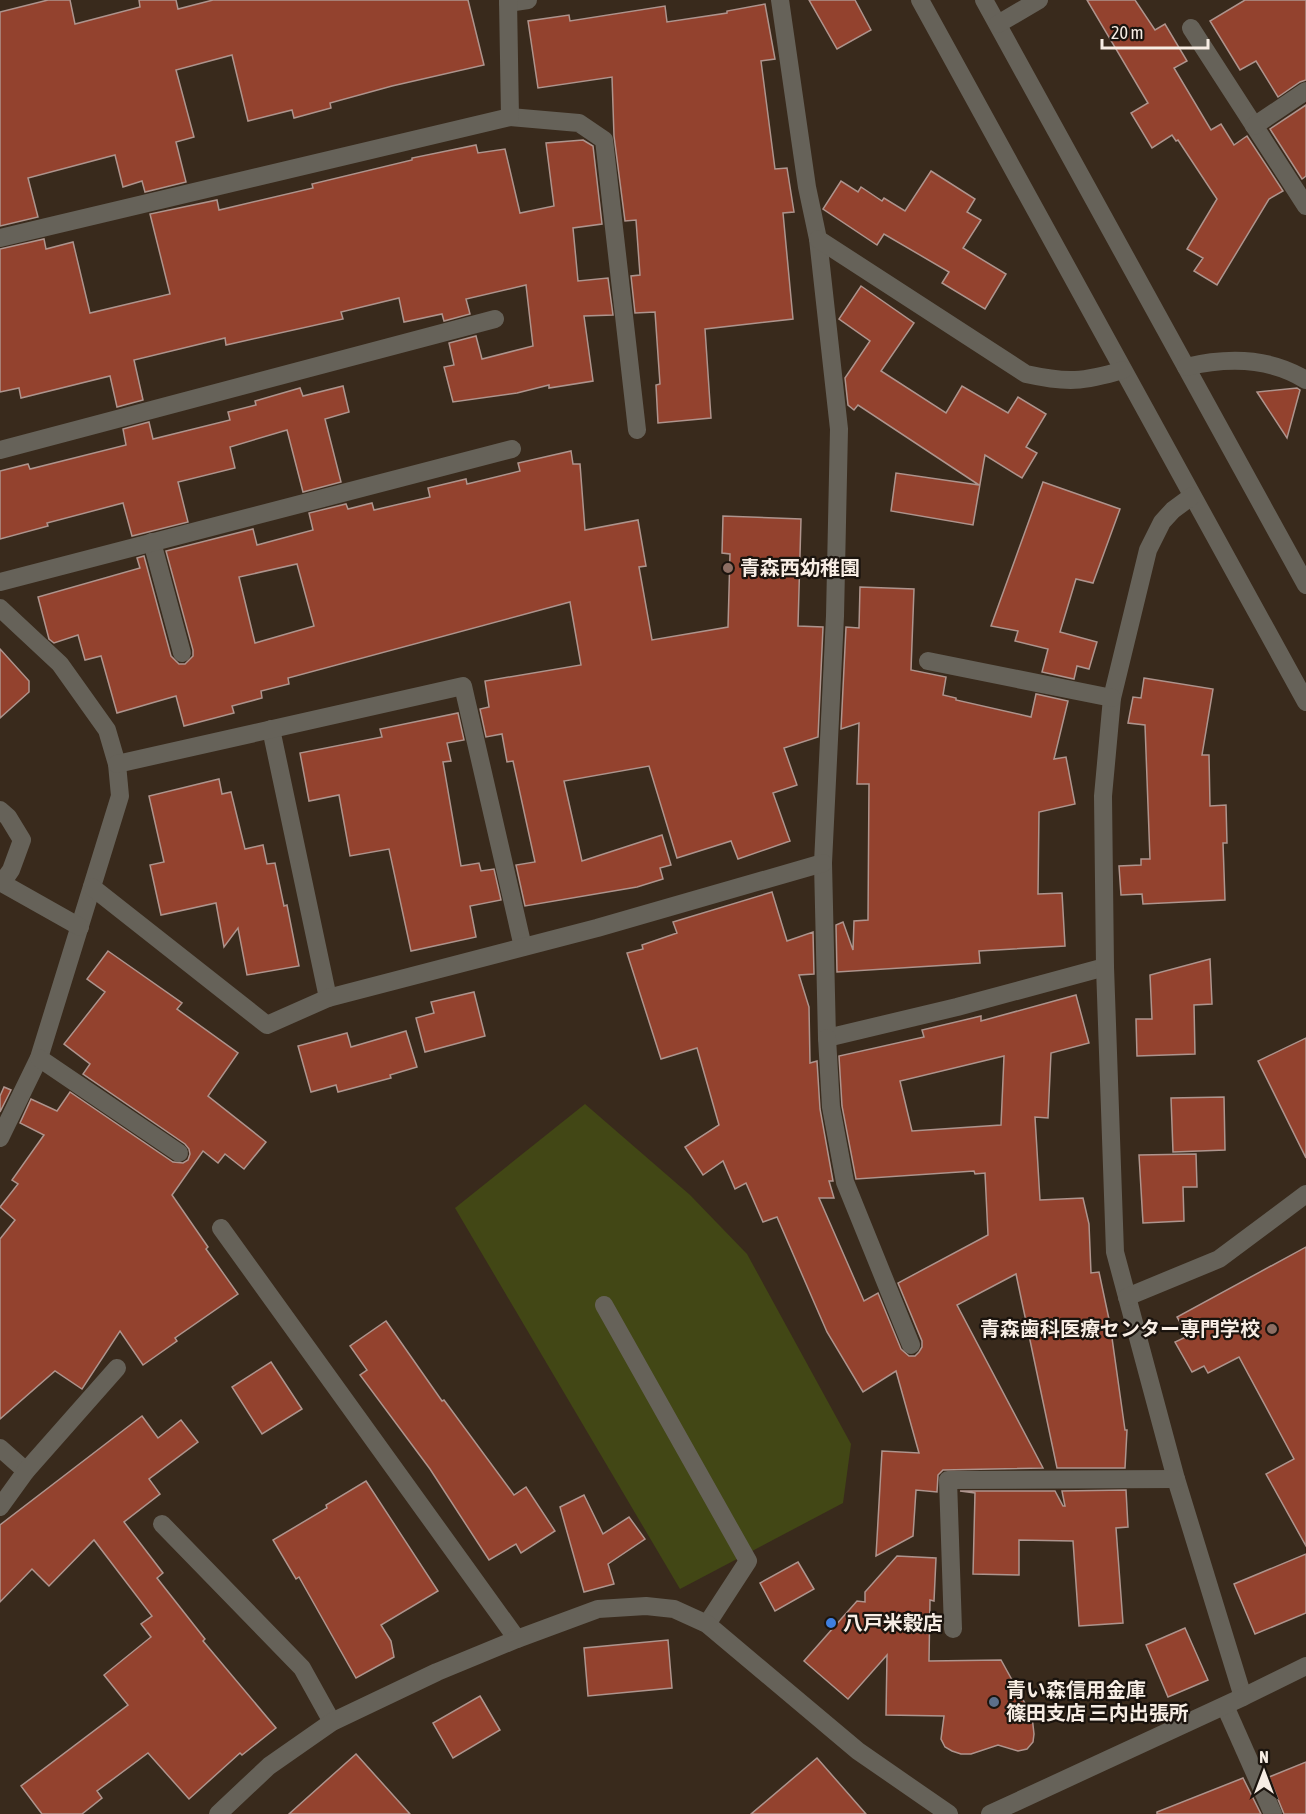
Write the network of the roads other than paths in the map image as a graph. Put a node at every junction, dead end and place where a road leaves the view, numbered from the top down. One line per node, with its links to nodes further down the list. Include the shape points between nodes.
1 (528, 0): 6 (street)
2 (780, 0): 14 (street)
3 (920, 0): 17 (street)
4 (984, 0): 7 (street)
5 (1039, 0): 7 (street)
6 (508, 1): 10 (street)
7 (998, 24): 16 (street)
8 (1191, 28): 11 (street)
9 (1306, 92): 11 (street)
10 (510, 117): 13 (street); 19 (street, via 579,123 604,140)
11 (1254, 126): 12 (street)
12 (1306, 206)
13 (0, 238)
14 (818, 239): 17 (street, via 1026,374 1054,381 1089,381); 34 (street, via 838,429)
15 (495, 319): 21 (street)
16 (1186, 368): 18 (street, via 1221,361 1260,362 1291,370); 25 (street)
17 (1123, 370): 22 (street)
18 (1306, 380)
19 (637, 430)
20 (512, 449): 23 (street)
21 (0, 450)
22 (1192, 496): 29 (street, via 1162,522 1148,550); 30 (street)
23 (152, 542): 24 (street); 27 (street)
24 (0, 582)
25 (1306, 585)
26 (0, 608): 32 (street, via 60,664 107,730)
27 (182, 653)
28 (928, 661): 29 (street)
29 (1112, 698): 38 (street, via 1103,796)
30 (1306, 702)
31 (271, 729): 32 (street); 37 (street, via 463,686); 39 (street)
32 (117, 764): 35 (street, via 120,796)
33 (0, 810): 36 (street, via 21,840 2,883)
34 (823, 862): 37 (street); 40 (street)
35 (92, 887): 36 (street); 39 (street, via 267,1025)
36 (80, 927): 41 (street)
37 (523, 947): 39 (street)
38 (1105, 967): 40 (street); 46 (street, via 1115,1252)
39 (328, 998)
40 (827, 1038): 48 (street, via 831,1107 845,1182)
41 (39, 1058): 42 (street); 43 (street)
42 (0, 1138)
43 (179, 1153)
44 (1306, 1194): 46 (street, via 1219,1259)
45 (221, 1228): 57 (street)
46 (1127, 1297): 52 (street)
47 (604, 1305): 55 (street, via 748,1561)
48 (911, 1345)
49 (117, 1368): 51 (street)
50 (0, 1448): 51 (street)
51 (26, 1471): 53 (street)
52 (1176, 1479): 56 (street, via 948,1480); 59 (street)
53 (0, 1507)
54 (162, 1524): 61 (street, via 302,1668)
55 (708, 1624): 57 (street, via 674,1609 598,1609); 63 (street, via 858,1751)
56 (952, 1629)
57 (517, 1639): 61 (street)
58 (1306, 1666): 59 (street)
59 (1243, 1697): 60 (street)
60 (1225, 1706): 64 (street); 65 (street)
61 (332, 1722): 62 (street, via 269,1766)
62 (218, 1814)
63 (949, 1814)
64 (990, 1814)
65 (1273, 1814)

